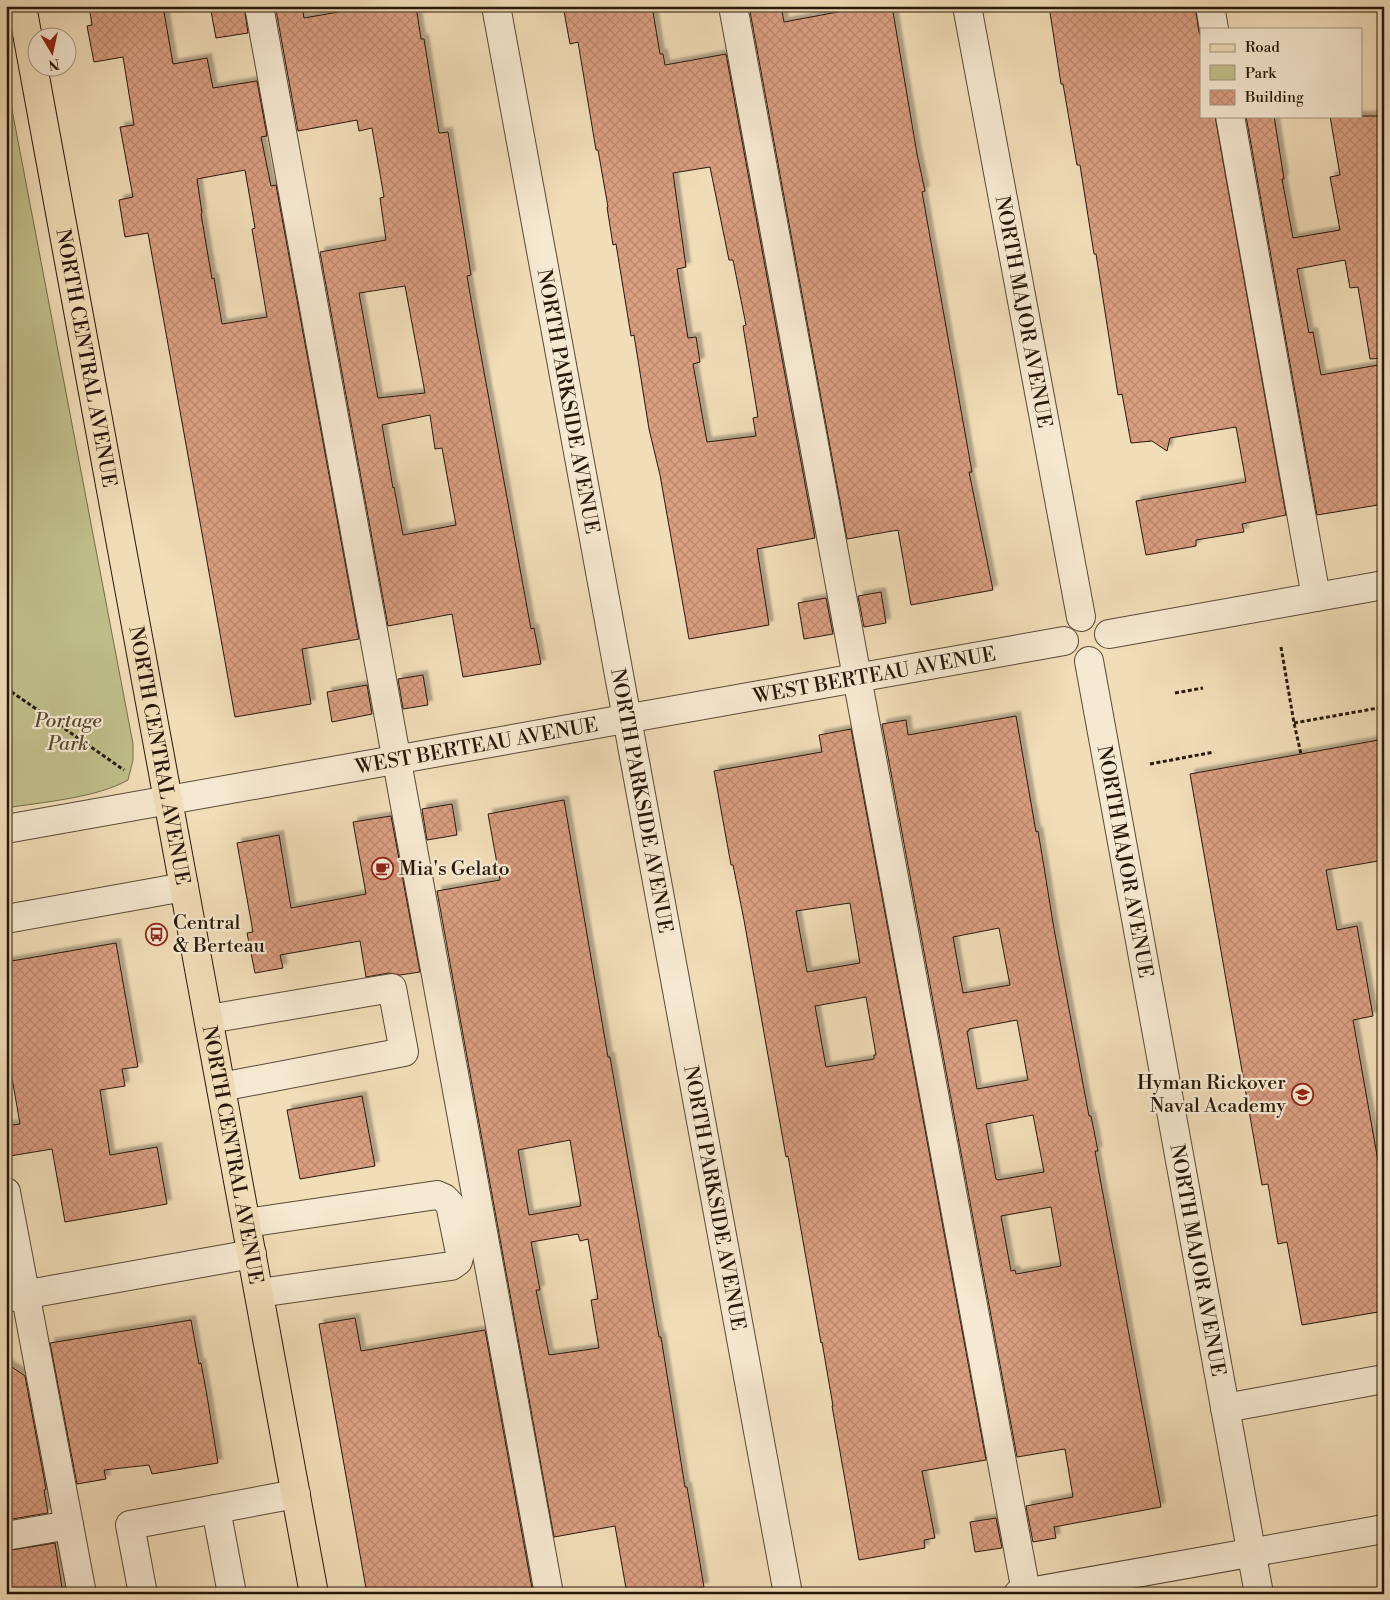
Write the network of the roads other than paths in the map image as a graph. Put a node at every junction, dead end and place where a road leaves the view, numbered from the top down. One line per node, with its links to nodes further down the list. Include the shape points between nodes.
1 (22, 6): 18 (main road, NORTH CENTRAL AVENUE)
2 (259, 6): 17 (street)
3 (496, 6): 16 (street, NORTH PARKSIDE AVENUE)
4 (733, 6): 15 (street)
5 (967, 6): 11 (street, NORTH MAJOR AVENUE)
6 (1210, 6): 7 (street)
7 (1214, 28)
8 (1230, 118): 10 (street)
9 (1384, 585): 10 (street)
10 (1316, 597): 12 (street)
11 (1080, 616): 12 (street, via 1095,617); 13 (street, via 1068,625)
12 (1109, 634): 14 (street, via 1107,648)
13 (1064, 641): 14 (street, via 1069,652 1082,660); 15 (street, WEST BERTEAU AVENUE)
14 (1089, 660): 30 (street, NORTH MAJOR AVENUE)
15 (857, 678): 16 (street, WEST BERTEAU AVENUE); 37 (street)
16 (627, 719): 17 (street, WEST BERTEAU AVENUE); 43 (street, NORTH PARKSIDE AVENUE)
17 (397, 760): 18 (street, WEST BERTEAU AVENUE); 42 (street)
18 (168, 800): 19 (street, WEST BERTEAU AVENUE); 20 (main road, NORTH CENTRAL AVENUE)
19 (6, 829)
20 (184, 886): 21 (street); 22 (main road, NORTH CENTRAL AVENUE)
21 (6, 919)
22 (208, 1019): 23 (main road, NORTH CENTRAL AVENUE); 23 (street, via 392,988 404,1052)
23 (221, 1087): 25 (main road, NORTH CENTRAL AVENUE)
24 (6, 1192): 28 (street)
25 (246, 1224): 26 (main road, NORTH CENTRAL AVENUE); 27 (street, via 437,1195 450,1204 460,1253 452,1266)
26 (252, 1254): 27 (main road, NORTH CENTRAL AVENUE); 28 (street)
27 (259, 1293): 31 (main road, NORTH CENTRAL AVENUE)
28 (16, 1296): 33 (street)
29 (1384, 1379): 30 (street)
30 (1225, 1408): 36 (street, NORTH MAJOR AVENUE)
31 (296, 1494): 32 (street); 41 (main road, NORTH CENTRAL AVENUE)
32 (216, 1509): 39 (street, via 130,1525); 40 (street)
33 (69, 1525): 35 (street); 38 (street)
34 (1384, 1530): 36 (street)
35 (6, 1536)
36 (1252, 1552): 37 (street); 44 (street, NORTH MAJOR AVENUE)
37 (1022, 1593)
38 (82, 1594)
39 (143, 1594)
40 (232, 1594)
41 (314, 1594)
42 (549, 1594)
43 (788, 1594)
44 (1259, 1594)

